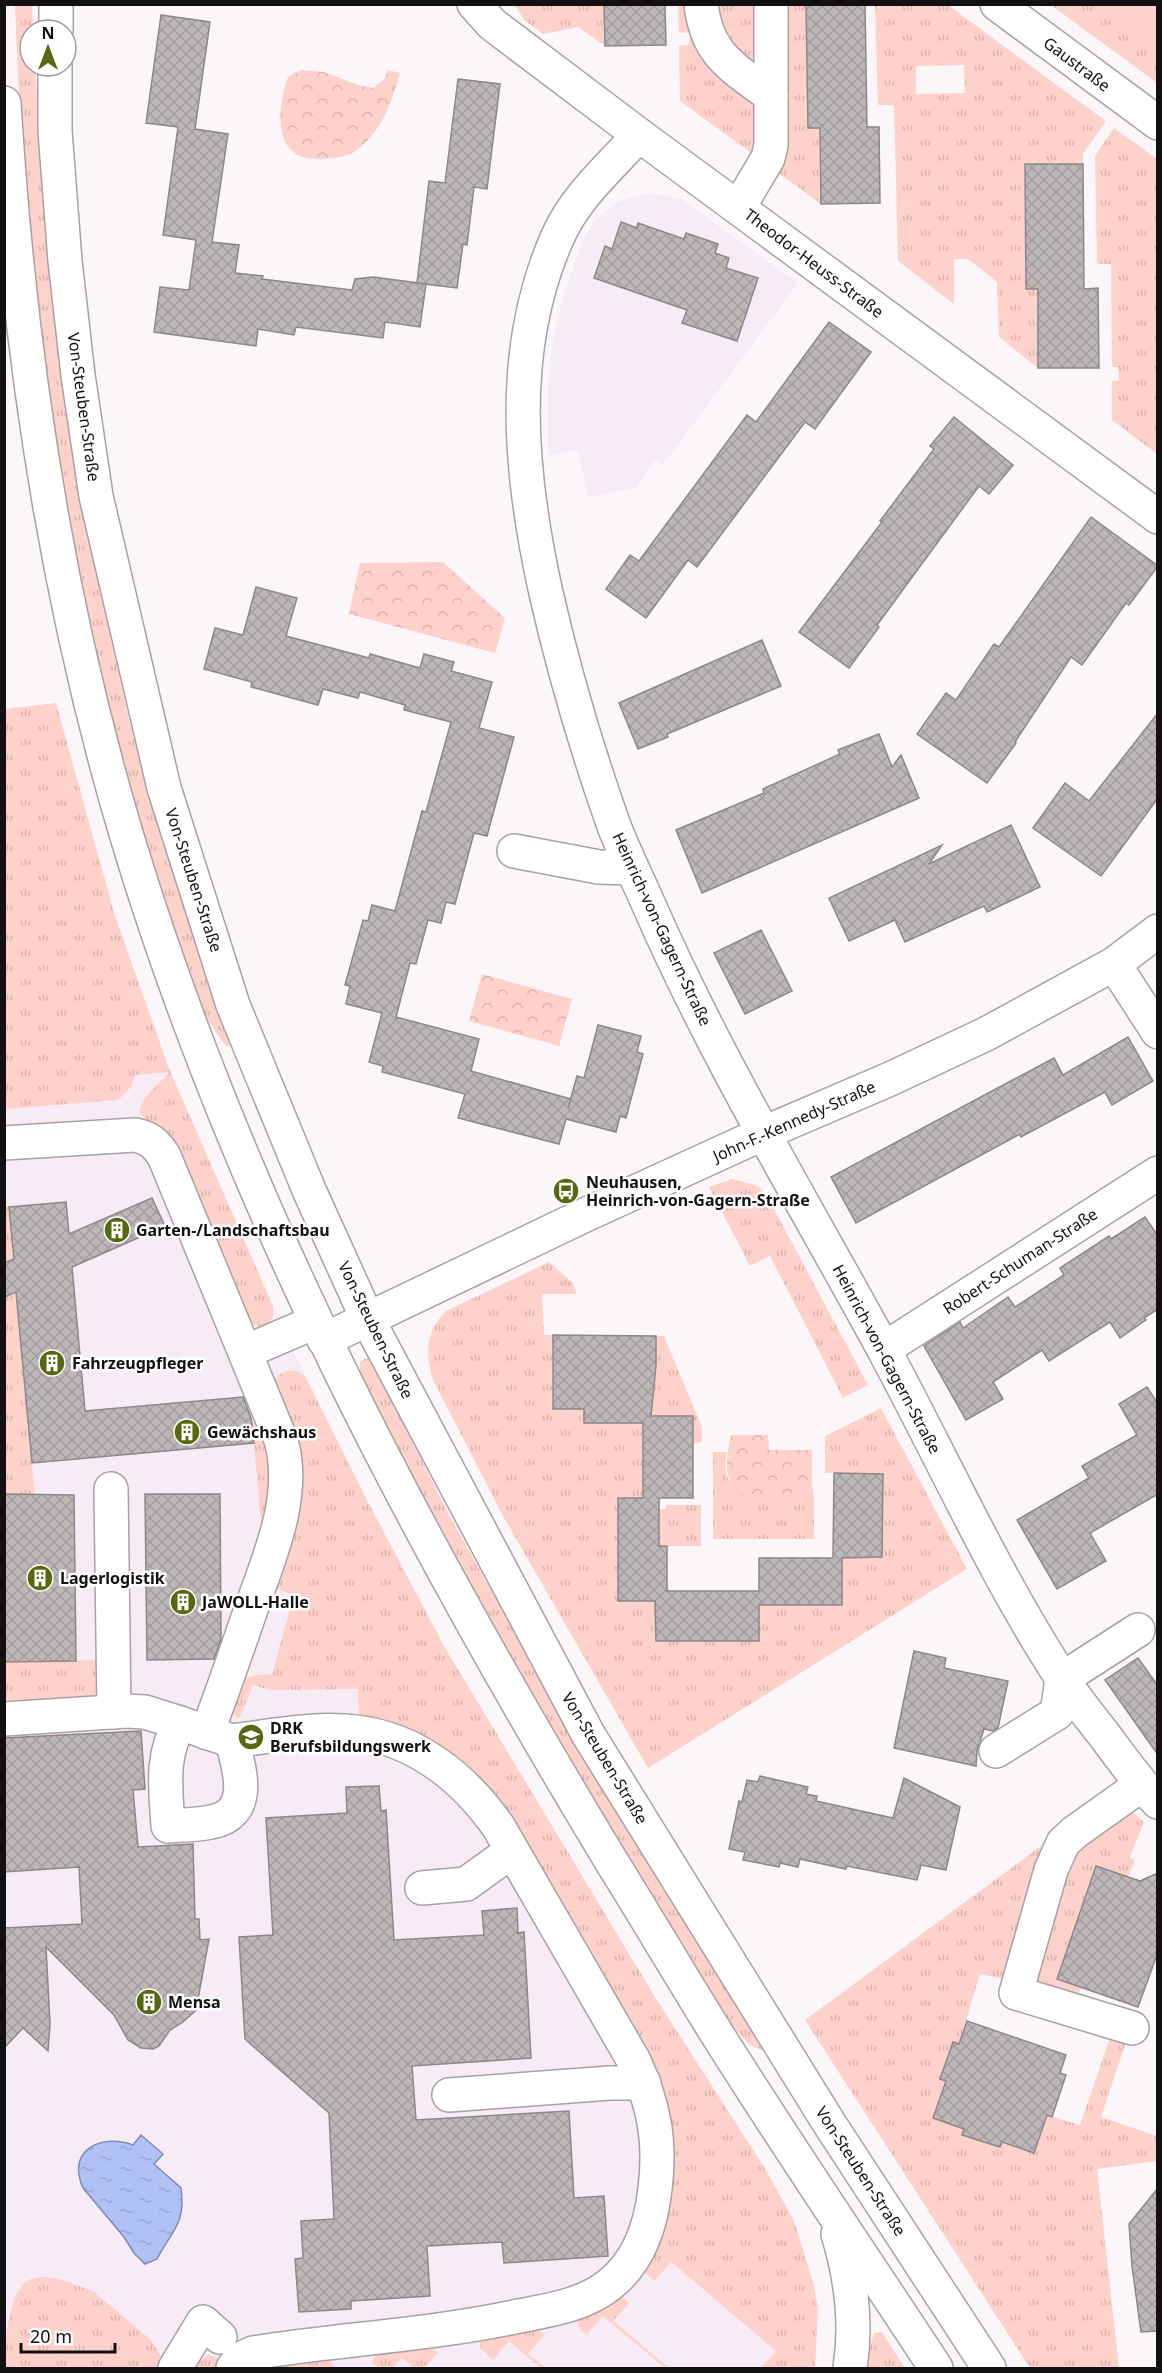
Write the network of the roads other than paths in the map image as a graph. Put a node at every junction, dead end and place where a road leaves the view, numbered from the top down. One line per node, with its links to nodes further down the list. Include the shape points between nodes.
1 (474, 4): 9 (street, Theodor-Heuss-Straße, via 492,24)
2 (701, 4): 6 (street, via 709,39 719,54)
3 (997, 4): 8 (street, Gaustraße)
4 (771, 7): 6 (street)
5 (56, 78): 20 (street, Von-Steuben-Straße, via 55,130 65,261 96,496 164,788 233,1005)
6 (771, 96): 10 (street, via 768,158)
7 (4, 103): 21 (street, via 28,375 49,507 87,686 127,836 191,1029 237,1146)
8 (1158, 123)
9 (639, 135): 10 (street, Theodor-Heuss-Straße); 13 (street, Heinrich-von-Gagern-Straße, via 584,194 559,232 529,332 523,397 527,489 558,646 611,817)
10 (739, 207): 11 (street, Theodor-Heuss-Straße)
11 (1158, 517)
12 (514, 851): 13 (street, via 599,867)
13 (632, 868): 17 (street, Heinrich-von-Gagern-Straße, via 713,1040)
14 (1158, 931): 15 (street, John-F.-Kennedy-Straße)
15 (1114, 964): 16 (street); 17 (street, John-F.-Kennedy-Straße, via 986,1034)
16 (1158, 1032)
17 (764, 1133): 20 (street, John-F.-Kennedy-Straße); 22 (street, Heinrich-von-Gagern-Straße)
18 (4, 1143): 23 (street, via 135,1135 156,1144)
19 (1158, 1173): 22 (street, Robert-Schuman-Straße)
20 (367, 1318): 21 (street, John-F.-Kennedy-Straße); 42 (street, Von-Steuben-Straße, via 588,1734 829,2123)
21 (320, 1331): 23 (street, John-F.-Kennedy-Straße); 37 (street, via 420,1527 523,1713 716,2033)
22 (884, 1349): 26 (street, Heinrich-von-Gagern-Straße, via 1003,1577)
23 (245, 1352): 29 (street, via 281,1440 285,1492 276,1538)
24 (111, 1489): 27 (street)
25 (1138, 1630): 26 (street)
26 (1062, 1679): 30 (street, via 1057,1713); 31 (street, Heinrich-von-Gagern-Straße)
27 (114, 1712): 28 (street); 29 (street, via 145,1712)
28 (4, 1719)
29 (206, 1732): 32 (street, via 356,1732 389,1738 437,1762 460,1782 482,1804)
30 (996, 1751)
31 (1149, 1793): 34 (street, via 1063,1843 1051,1870 1016,1993)
32 (512, 1851): 33 (street, via 466,1884); 35 (street)
33 (422, 1888)
34 (1131, 2028)
35 (644, 2083): 36 (street); 38 (street, via 655,2118 655,2189 646,2233 626,2277 547,2316 446,2337 342,2349)
36 (449, 2094)
37 (828, 2204): 40 (street, via 848,2266 853,2315); 41 (street)
38 (231, 2355): 39 (street, via 202,2322)
39 (175, 2368)
40 (850, 2368)
41 (936, 2368)
42 (989, 2368)

